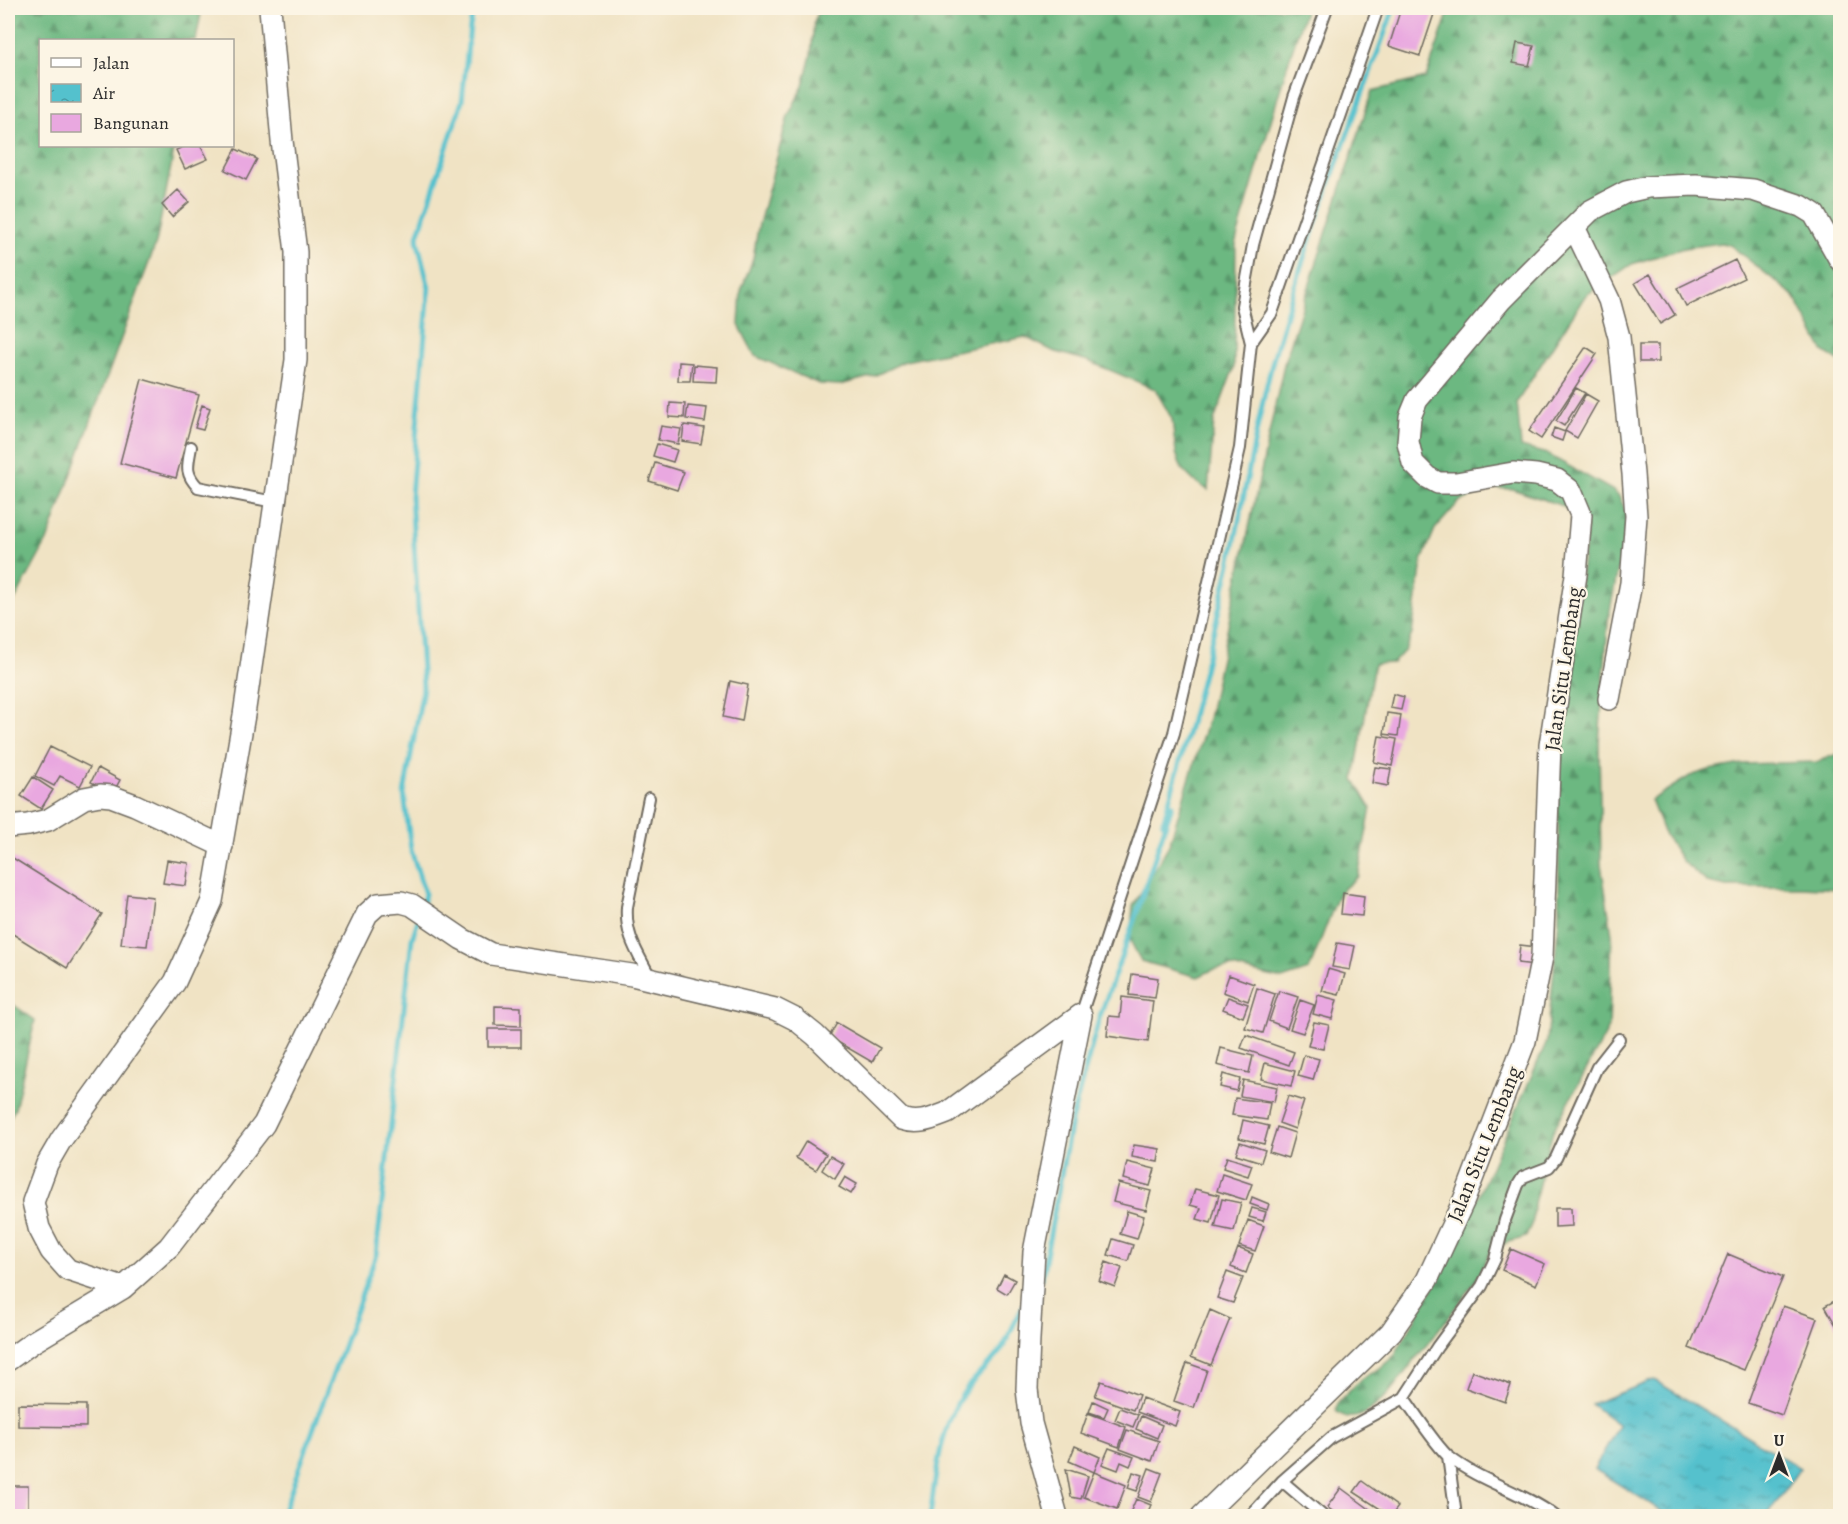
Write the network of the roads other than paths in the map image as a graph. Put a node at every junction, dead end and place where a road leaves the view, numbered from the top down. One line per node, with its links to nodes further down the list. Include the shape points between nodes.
1 (270, 8): 8 (street, via 296,252 296,360)
2 (1327, 8): 6 (lane, via 1294,97 1253,245 1242,306)
3 (1378, 8): 6 (lane, via 1272,313)
4 (1574, 228): 5 (street, Jalan Situ Lembang, via 1590,211 1609,200 1648,187 1696,185 1753,190 1814,214); 9 (street, via 1609,300 1619,337 1636,506 1631,583); 22 (street, Jalan Situ Lembang, via 1501,300 1417,400 1410,417 1408,442 1413,463 1438,483 1513,473 1536,475 1557,480 1571,491 1581,515 1576,575 1550,745 1542,957 1525,1041 1464,1200 1427,1280 1391,1332)
5 (1840, 260)
6 (1251, 342): 14 (lane, via 1240,448 1174,733)
7 (191, 447): 8 (lane, via 187,468 198,487)
8 (274, 502): 12 (street)
9 (1609, 699)
10 (649, 798): 13 (lane, via 626,924)
11 (8, 827): 12 (street, via 48,820 84,798 100,795 135,805)
12 (222, 846): 16 (street, via 212,902 176,982 61,1140 33,1202 39,1228 51,1251 68,1270)
13 (651, 979): 14 (street, via 775,1009 795,1019 901,1119 914,1122 947,1113); 16 (street, via 491,954 412,905 378,904 367,914 264,1124 169,1247)
14 (1081, 1015): 21 (street, via 1034,1252 1029,1339 1027,1389 1031,1423)
15 (1619, 1039): 18 (lane, via 1597,1067 1556,1158 1549,1167 1523,1177 1518,1185 1495,1259 1482,1286)
16 (123, 1288): 17 (street)
17 (8, 1360)
18 (1404, 1398): 19 (lane); 20 (lane, via 1332,1437)
19 (1448, 1456): 25 (lane); 26 (lane)
20 (1282, 1481): 23 (lane); 24 (lane)
21 (1058, 1516)
22 (1202, 1516)
23 (1250, 1516)
24 (1323, 1516)
25 (1456, 1516)
26 (1555, 1516)

